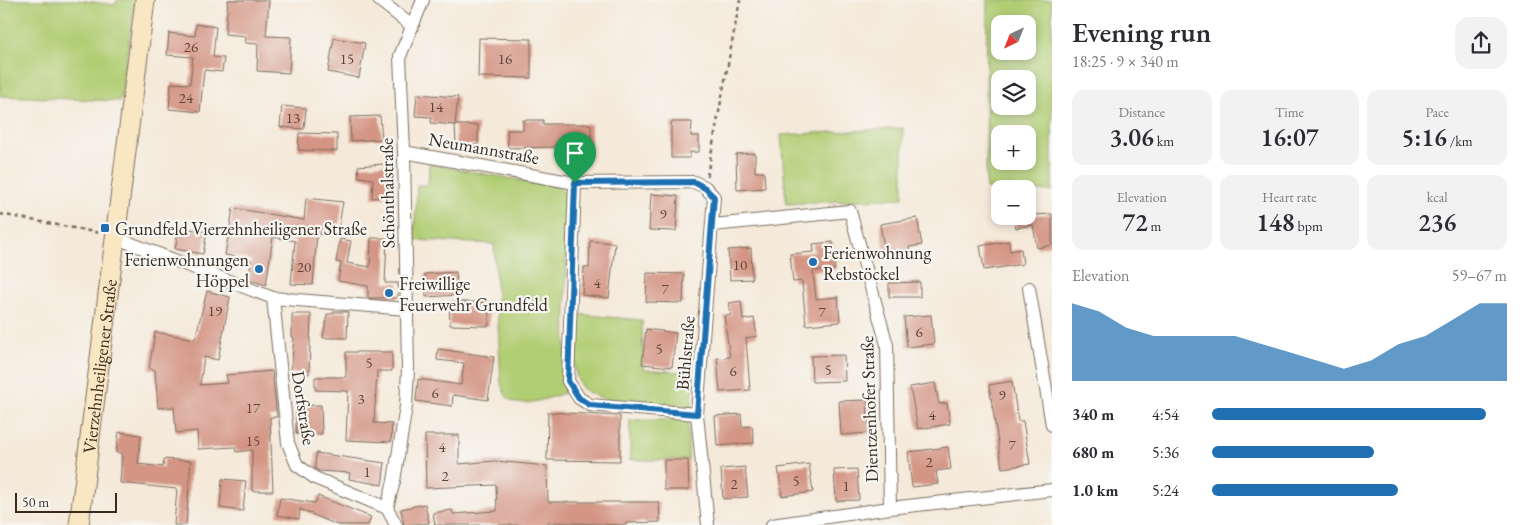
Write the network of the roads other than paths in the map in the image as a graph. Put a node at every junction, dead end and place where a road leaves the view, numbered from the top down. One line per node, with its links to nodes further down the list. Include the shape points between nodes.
1 (145, 0): 9 (street, Vierzehnheiligener Straße)
2 (379, 0): 4 (street)
3 (423, 0): 4 (street, Schönthalstraße)
4 (412, 26): 5 (street, Schönthalstraße, via 400,56)
5 (404, 152): 6 (street, Neumannstraße); 12 (street, Schönthalstraße)
6 (575, 183): 7 (street, Neumannstraße, via 694,182); 13 (street, via 568,381 579,398 590,405)
7 (705, 188): 8 (street, Bühlstraße, via 714,197)
8 (713, 225): 13 (street, Bühlstraße); 17 (street, Dientzenhofer Straße, via 850,211 887,345)
9 (114, 236): 11 (street); 19 (street, Vierzehnheiligener Straße)
10 (1029, 288): 14 (street)
11 (273, 298): 12 (street); 16 (street, Dorfstraße, via 288,443 298,465 315,478)
12 (407, 310): 16 (street, Schönthalstraße, via 406,406)
13 (697, 414): 21 (street, Bühlstraße)
14 (1052, 425)
15 (1052, 490): 17 (street)
16 (387, 508): 20 (street)
17 (890, 508): 18 (street)
18 (793, 524): 22 (street)
19 (79, 525)
20 (396, 525)
21 (708, 525)
22 (772, 525)

